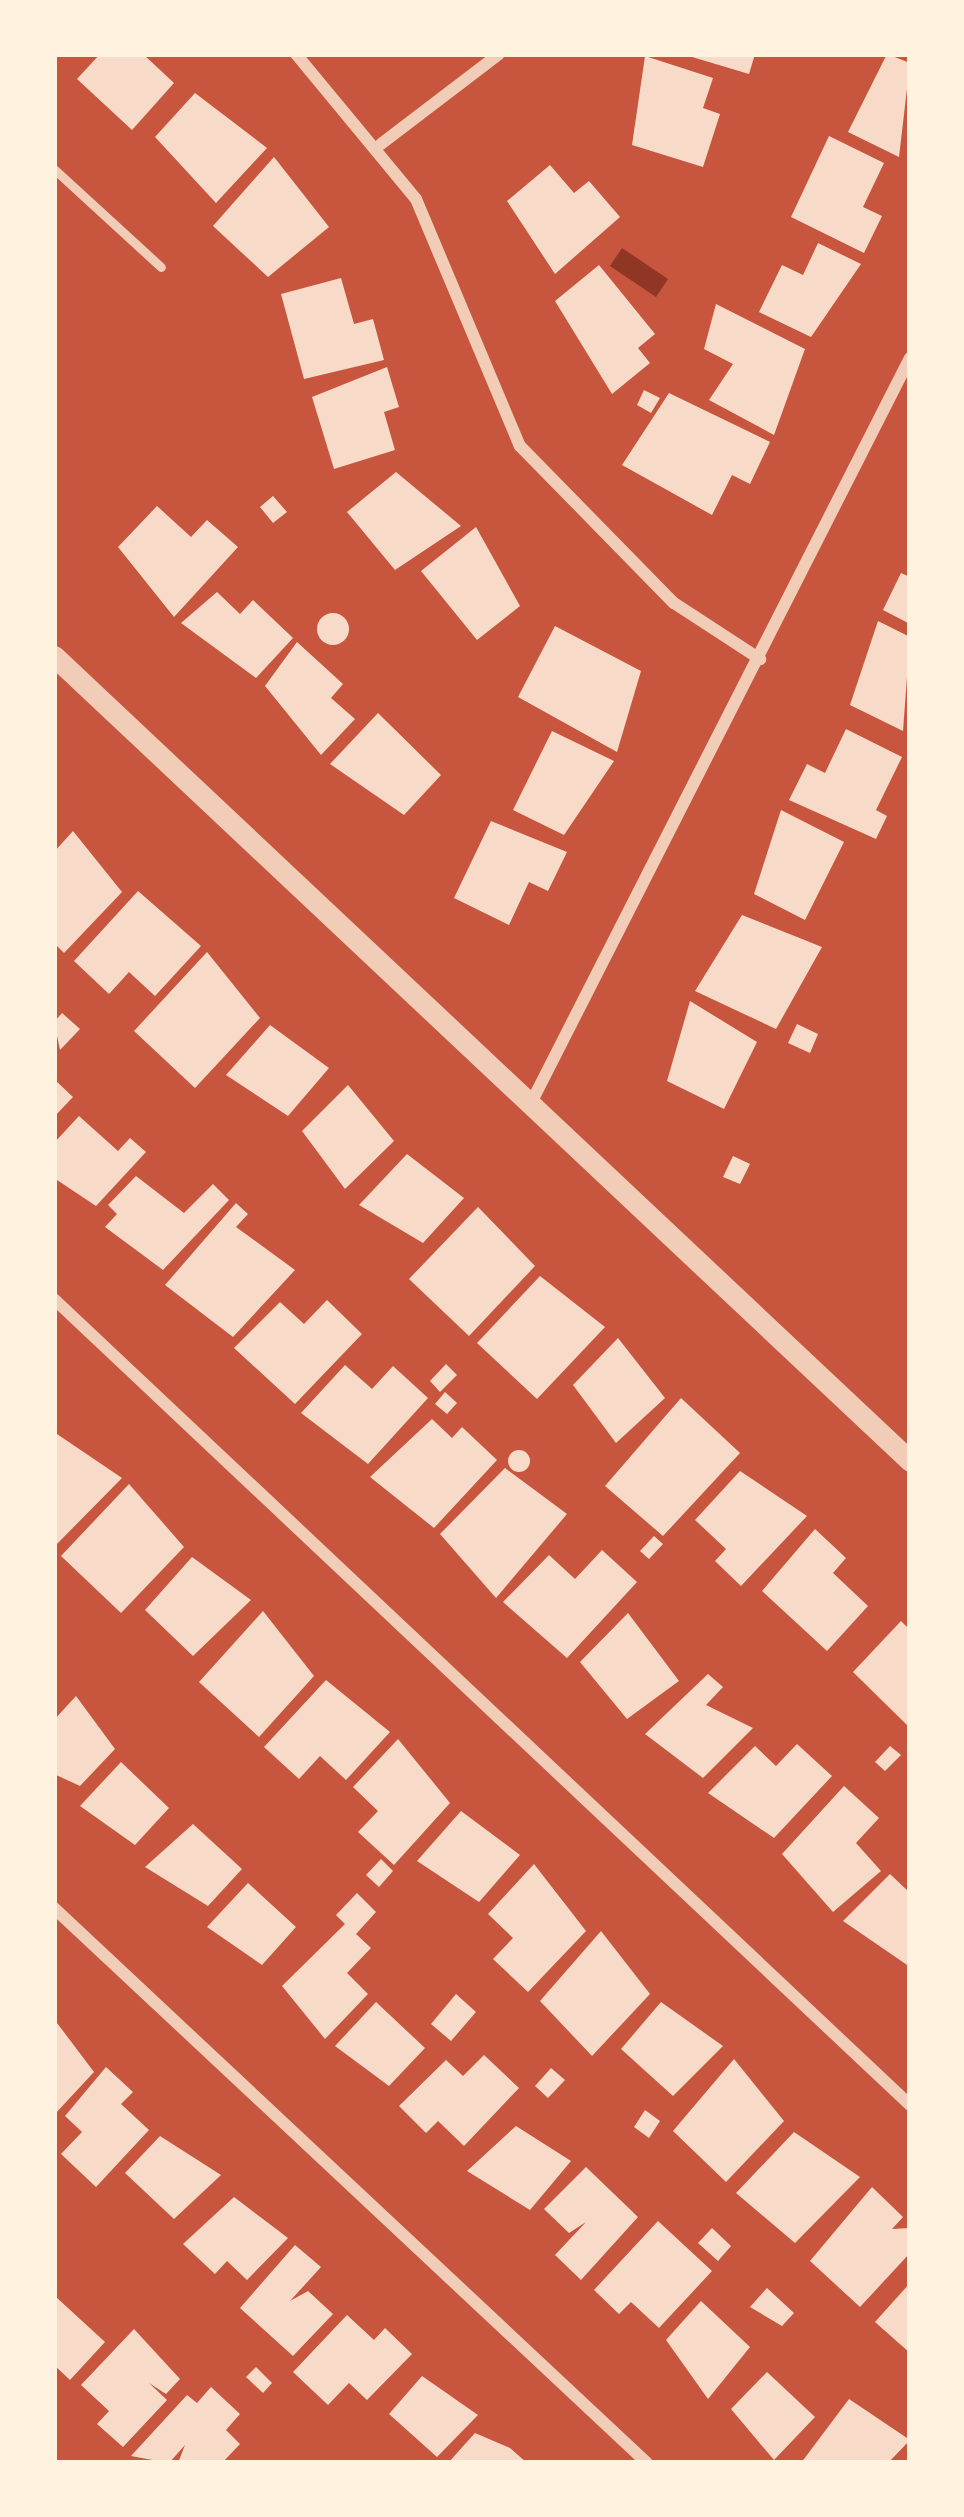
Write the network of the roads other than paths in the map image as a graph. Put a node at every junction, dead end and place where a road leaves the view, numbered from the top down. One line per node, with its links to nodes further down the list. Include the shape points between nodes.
1 (296, 54): 3 (street)
2 (499, 54): 3 (street)
3 (381, 144): 8 (street, via 444,256 484,381 520,446 674,603)
4 (54, 169): 5 (lane)
5 (161, 267)
6 (910, 358): 8 (street)
7 (54, 656): 9 (street)
8 (760, 659): 9 (street)
9 (530, 1106): 11 (street)
10 (54, 1299): 13 (street)
11 (910, 1461)
12 (54, 1908): 14 (street)
13 (910, 2105)
14 (647, 2463)

